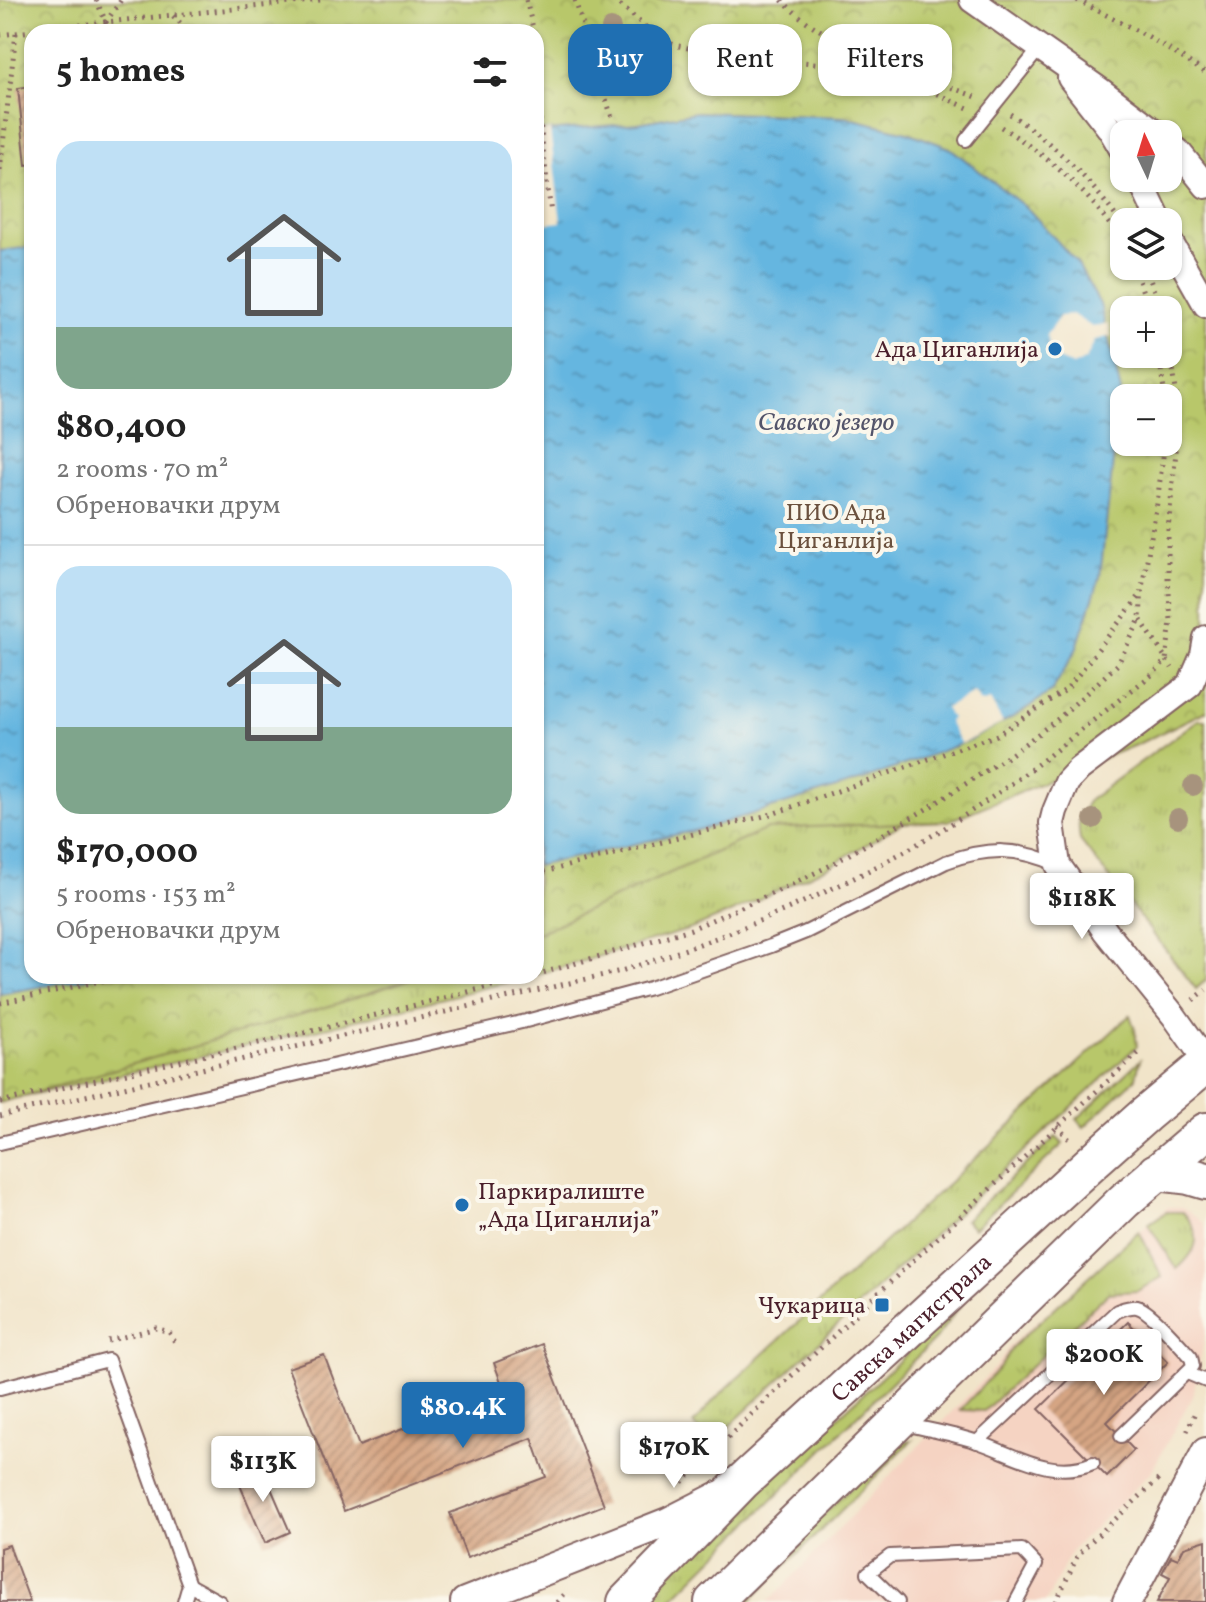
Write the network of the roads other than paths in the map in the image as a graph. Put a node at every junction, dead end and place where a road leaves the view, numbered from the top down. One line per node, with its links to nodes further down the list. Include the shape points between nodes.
1 (972, 0): 2 (street)
2 (1040, 48): 3 (street); 4 (street); 5 (lane)
3 (1140, 120)
4 (1110, 129)
5 (966, 140)
6 (1182, 156): 7 (street)
7 (1206, 186)
8 (1182, 263): 9 (street)
9 (1206, 305)
10 (1206, 638): 11 (street)
11 (1198, 685): 12 (street, via 1067,782 1052,823)
12 (1058, 865): 13 (street); 15 (lane, via 1005,850 964,855 806,932 650,988)
13 (1206, 1063): 26 (main road, Савска магистрала)
14 (1206, 1131): 16 (main road)
15 (0, 1143)
16 (1156, 1172): 17 (main road); 21 (main road)
17 (1206, 1181)
18 (1187, 1373): 19 (lane); 22 (lane); 23 (lane, via 1193,1366 1191,1357 1144,1310 1126,1308)
19 (1206, 1381)
20 (0, 1388): 27 (lane, via 108,1360)
21 (897, 1422): 23 (lane); 32 (main road)
22 (1121, 1436)
23 (977, 1442): 25 (lane, via 1038,1466 1076,1468)
24 (1198, 1458): 35 (street)
25 (1093, 1463)
26 (742, 1482): 30 (street, via 668,1522); 31 (main road, Савска магистрала)
27 (189, 1585): 28 (lane); 29 (lane)
28 (184, 1602)
29 (220, 1602)
30 (465, 1602)
31 (626, 1602)
32 (713, 1602)
33 (898, 1602): 34 (lane, via 868,1573 890,1556 1022,1550 1036,1565)
34 (1016, 1602)
35 (1127, 1602)

